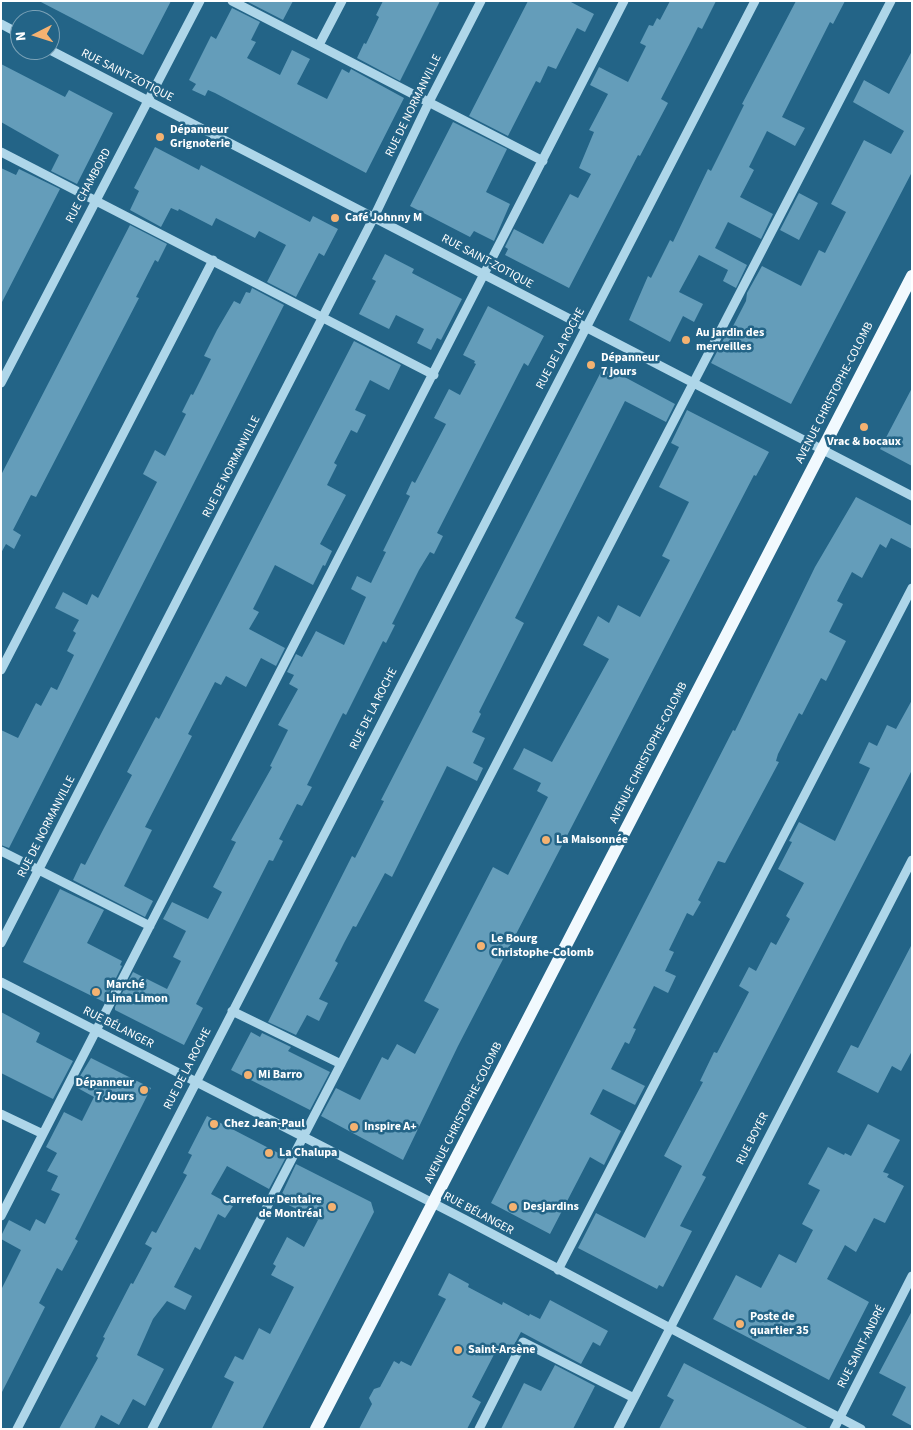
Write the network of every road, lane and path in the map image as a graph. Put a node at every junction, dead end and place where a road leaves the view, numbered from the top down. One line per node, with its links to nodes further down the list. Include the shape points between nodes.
1 (200, 1): 10 (street, RUE CHAMBORD)
2 (232, 1): 8 (street)
3 (342, 1): 8 (street)
4 (481, 1): 11 (street, RUE DE NORMANVILLE)
5 (624, 1): 13 (street)
6 (755, 1): 20 (street, RUE DE LA ROCHE)
7 (891, 1): 23 (street)
8 (319, 45): 11 (street)
9 (60, 55): 10 (street, RUE SAINT-ZOTIQUE)
10 (148, 101): 14 (street, RUE CHAMBORD); 15 (street, RUE SAINT-ZOTIQUE)
11 (429, 102): 13 (street); 15 (street, RUE DE NORMANVILLE)
12 (1, 152): 14 (street)
13 (543, 162): 17 (street)
14 (95, 200): 16 (street); 22 (street, RUE CHAMBORD)
15 (374, 217): 17 (street, RUE SAINT-ZOTIQUE); 19 (street, RUE DE NORMANVILLE)
16 (213, 260): 19 (street); 27 (street)
17 (485, 276): 20 (street, RUE SAINT-ZOTIQUE); 21 (street)
18 (912, 276): 24 (main road, AVENUE CHRISTOPHE-COLOMB)
19 (323, 316): 21 (street); 30 (street, RUE DE NORMANVILLE)
20 (586, 328): 23 (street, RUE SAINT-ZOTIQUE); 34 (street, RUE DE LA ROCHE)
21 (434, 374): 31 (street)
22 (1, 383)
23 (694, 384): 24 (street, RUE SAINT-ZOTIQUE); 36 (street)
24 (822, 449): 25 (street, RUE SAINT-ZOTIQUE); 41 (main road, AVENUE CHRISTOPHE-COLOMB)
25 (912, 496)
26 (912, 588): 43 (street)
27 (1, 670)
28 (1, 851): 30 (street)
29 (912, 860): 45 (street, RUE BOYER)
30 (39, 870): 31 (street); 32 (street, RUE DE NORMANVILLE)
31 (150, 926): 35 (street)
32 (1, 943)
33 (1, 982): 35 (street, RUE BÉLANGER)
34 (232, 1011): 36 (street); 37 (street, RUE DE LA ROCHE)
35 (96, 1030): 37 (street, RUE BÉLANGER); 39 (street)
36 (341, 1064): 40 (street)
37 (195, 1082): 40 (street, RUE BÉLANGER); 48 (street, RUE DE LA ROCHE)
38 (1, 1114): 39 (street)
39 (43, 1134): 42 (street)
40 (304, 1138): 41 (street, RUE BÉLANGER); 49 (street)
41 (433, 1204): 43 (street, RUE BÉLANGER); 50 (main road, AVENUE CHRISTOPHE-COLOMB)
42 (1, 1216)
43 (558, 1270): 45 (street, RUE BÉLANGER)
44 (912, 1276): 47 (street, RUE SAINT-ANDRÉ)
45 (670, 1327): 46 (street, RUE BOYER); 47 (street, RUE BÉLANGER)
46 (634, 1398): 51 (street, via 523,1342); 52 (street, RUE BOYER)
47 (840, 1417): 53 (street, RUE SAINT-ANDRÉ); 54 (street, RUE BÉLANGER)
48 (17, 1429)
49 (152, 1429)
50 (316, 1429)
51 (479, 1429)
52 (618, 1429)
53 (834, 1429)
54 (861, 1429)

